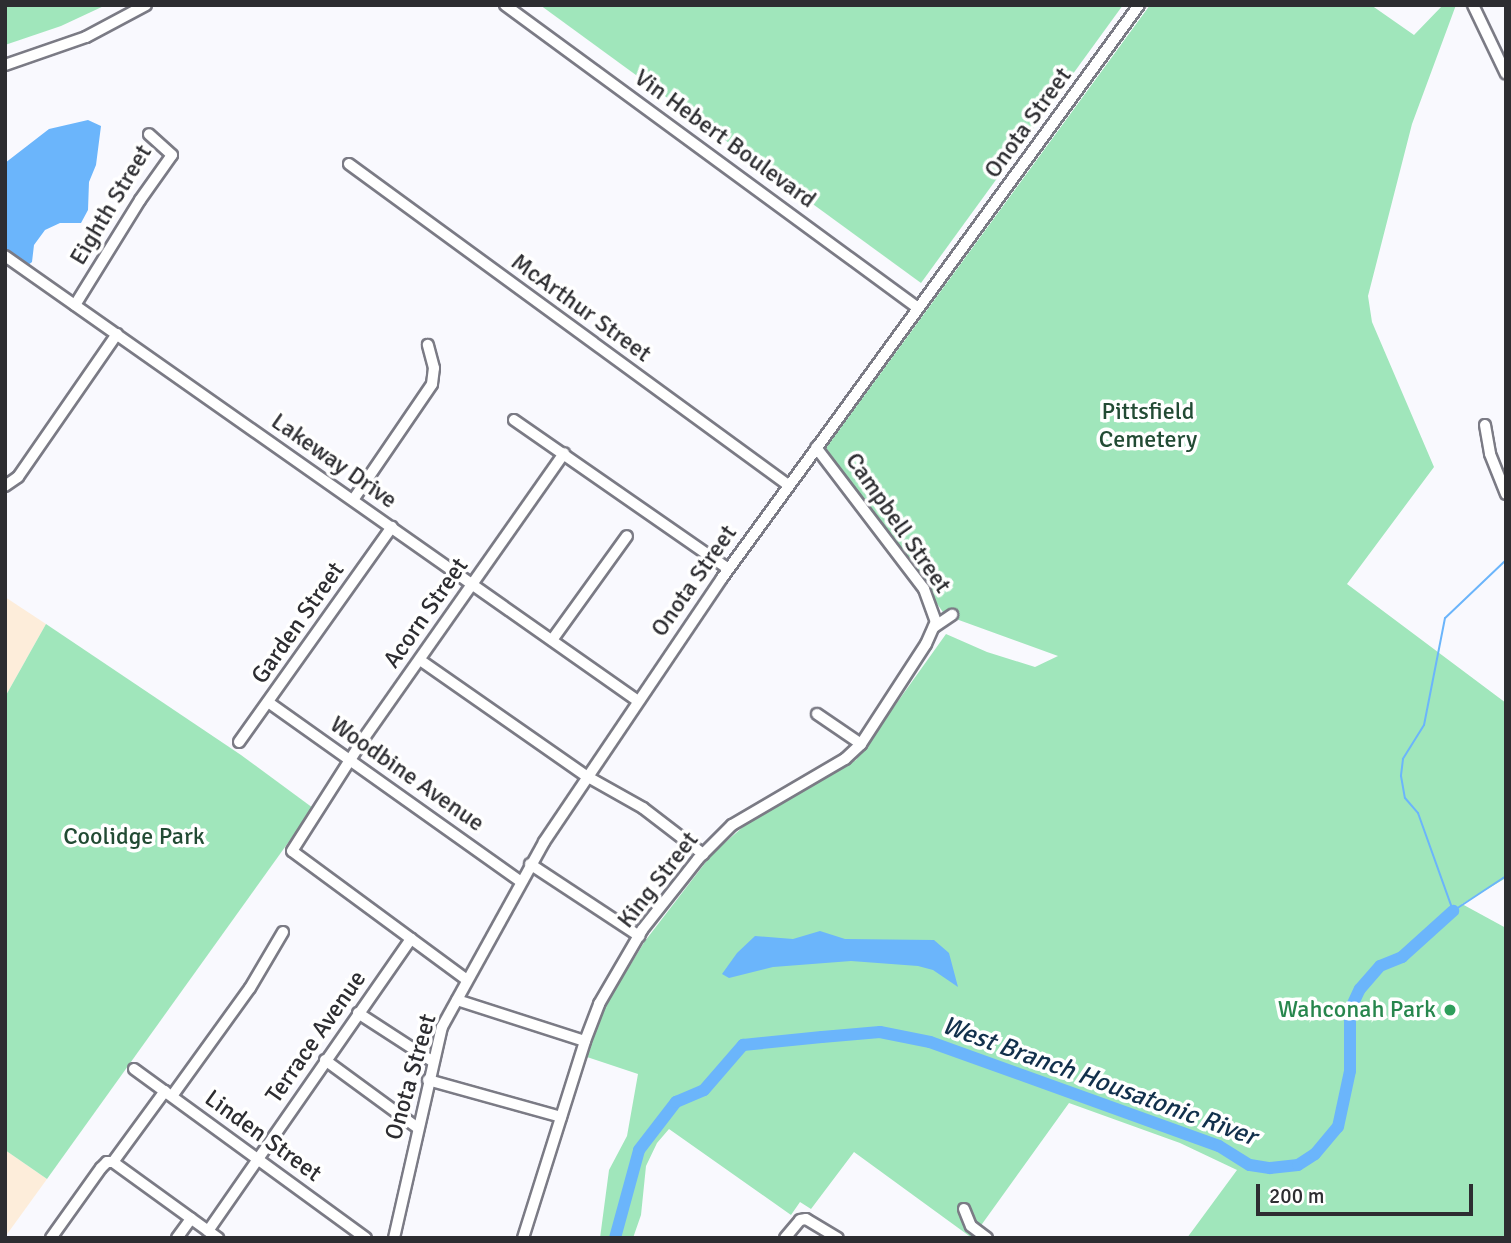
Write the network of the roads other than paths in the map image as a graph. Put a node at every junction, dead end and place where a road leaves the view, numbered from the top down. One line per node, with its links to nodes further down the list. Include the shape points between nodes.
1 (146, 5): 5 (street, via 86,37)
2 (505, 5): 11 (street, Vin Hebert Boulevard)
3 (1139, 5): 11 (street, Onota Street)
4 (1473, 5): 6 (street)
5 (5, 65)
6 (1506, 74)
7 (149, 134): 10 (street, Eighth Street, via 172,155)
8 (349, 164): 18 (street, McArthur Street)
9 (5, 256): 10 (street, Lakeway Drive)
10 (75, 304): 12 (street, Lakeway Drive)
11 (918, 308): 16 (street, Onota Street)
12 (117, 334): 19 (street, via 18,477); 21 (street, Lakeway Drive)
13 (428, 345): 21 (street, via 434,368 432,384)
14 (514, 420): 17 (street)
15 (1485, 425): 20 (street, via 1490,454)
16 (816, 447): 18 (street, Onota Street); 27 (street, Campbell Street, via 924,589 935,612)
17 (564, 453): 24 (street); 25 (street, Acorn Street)
18 (788, 485): 24 (street, Onota Street)
19 (5, 486)
20 (1506, 494)
21 (353, 500): 22 (street, Lakeway Drive)
22 (391, 527): 25 (street, Lakeway Drive); 31 (street, Garden Street)
23 (627, 536): 28 (street)
24 (728, 569): 30 (street, Onota Street)
25 (472, 584): 28 (street, Lakeway Drive); 29 (street, Acorn Street)
26 (952, 615): 27 (street)
27 (934, 627): 34 (street, King Street)
28 (552, 640): 30 (street, Lakeway Drive)
29 (420, 660): 35 (street, Acorn Street); 36 (street)
30 (638, 701): 36 (street, Onota Street)
31 (268, 702): 33 (street, Garden Street); 35 (street, Woodbine Avenue)
32 (817, 714): 34 (street)
33 (239, 742)
34 (861, 744): 37 (street, King Street, via 845,759 732,825)
35 (350, 759): 39 (street, Woodbine Avenue); 42 (street, Acorn Street, via 292,851)
36 (588, 777): 37 (street, via 643,808); 38 (street, Onota Street)
37 (703, 854): 41 (street, King Street)
38 (530, 864): 39 (street, Onota Street); 41 (street)
39 (520, 881): 43 (street, Onota Street)
40 (283, 932): 51 (street, via 258,976)
41 (639, 936): 46 (street, King Street, via 599,1004)
42 (411, 939): 43 (street); 45 (street, Terrace Avenue)
43 (467, 981): 44 (street, Onota Street)
44 (457, 1000): 46 (street); 48 (street, Onota Street, via 442,1027)
45 (358, 1013): 47 (street, Terrace Avenue); 48 (street)
46 (585, 1041): 52 (street, King Street)
47 (325, 1060): 53 (street); 54 (street, Terrace Avenue)
48 (432, 1061): 50 (street, Onota Street)
49 (134, 1069): 51 (street, Linden Street)
50 (428, 1080): 52 (street); 53 (street, Onota Street)
51 (169, 1094): 54 (street, Linden Street); 55 (street)
52 (561, 1118): 63 (street, King Street)
53 (418, 1128): 62 (street, Onota Street)
54 (257, 1158): 58 (street, Terrace Avenue); 61 (street, Linden Street)
55 (113, 1162): 57 (street); 59 (street, via 101,1168)
56 (964, 1209): 66 (street, via 971,1226)
57 (191, 1219): 58 (street); 60 (street)
58 (213, 1235)
59 (51, 1238)
60 (177, 1238)
61 (366, 1238)
62 (394, 1238)
63 (523, 1238)
64 (785, 1238): 65 (street, via 800,1221 813,1221)
65 (838, 1238)
66 (987, 1238)

